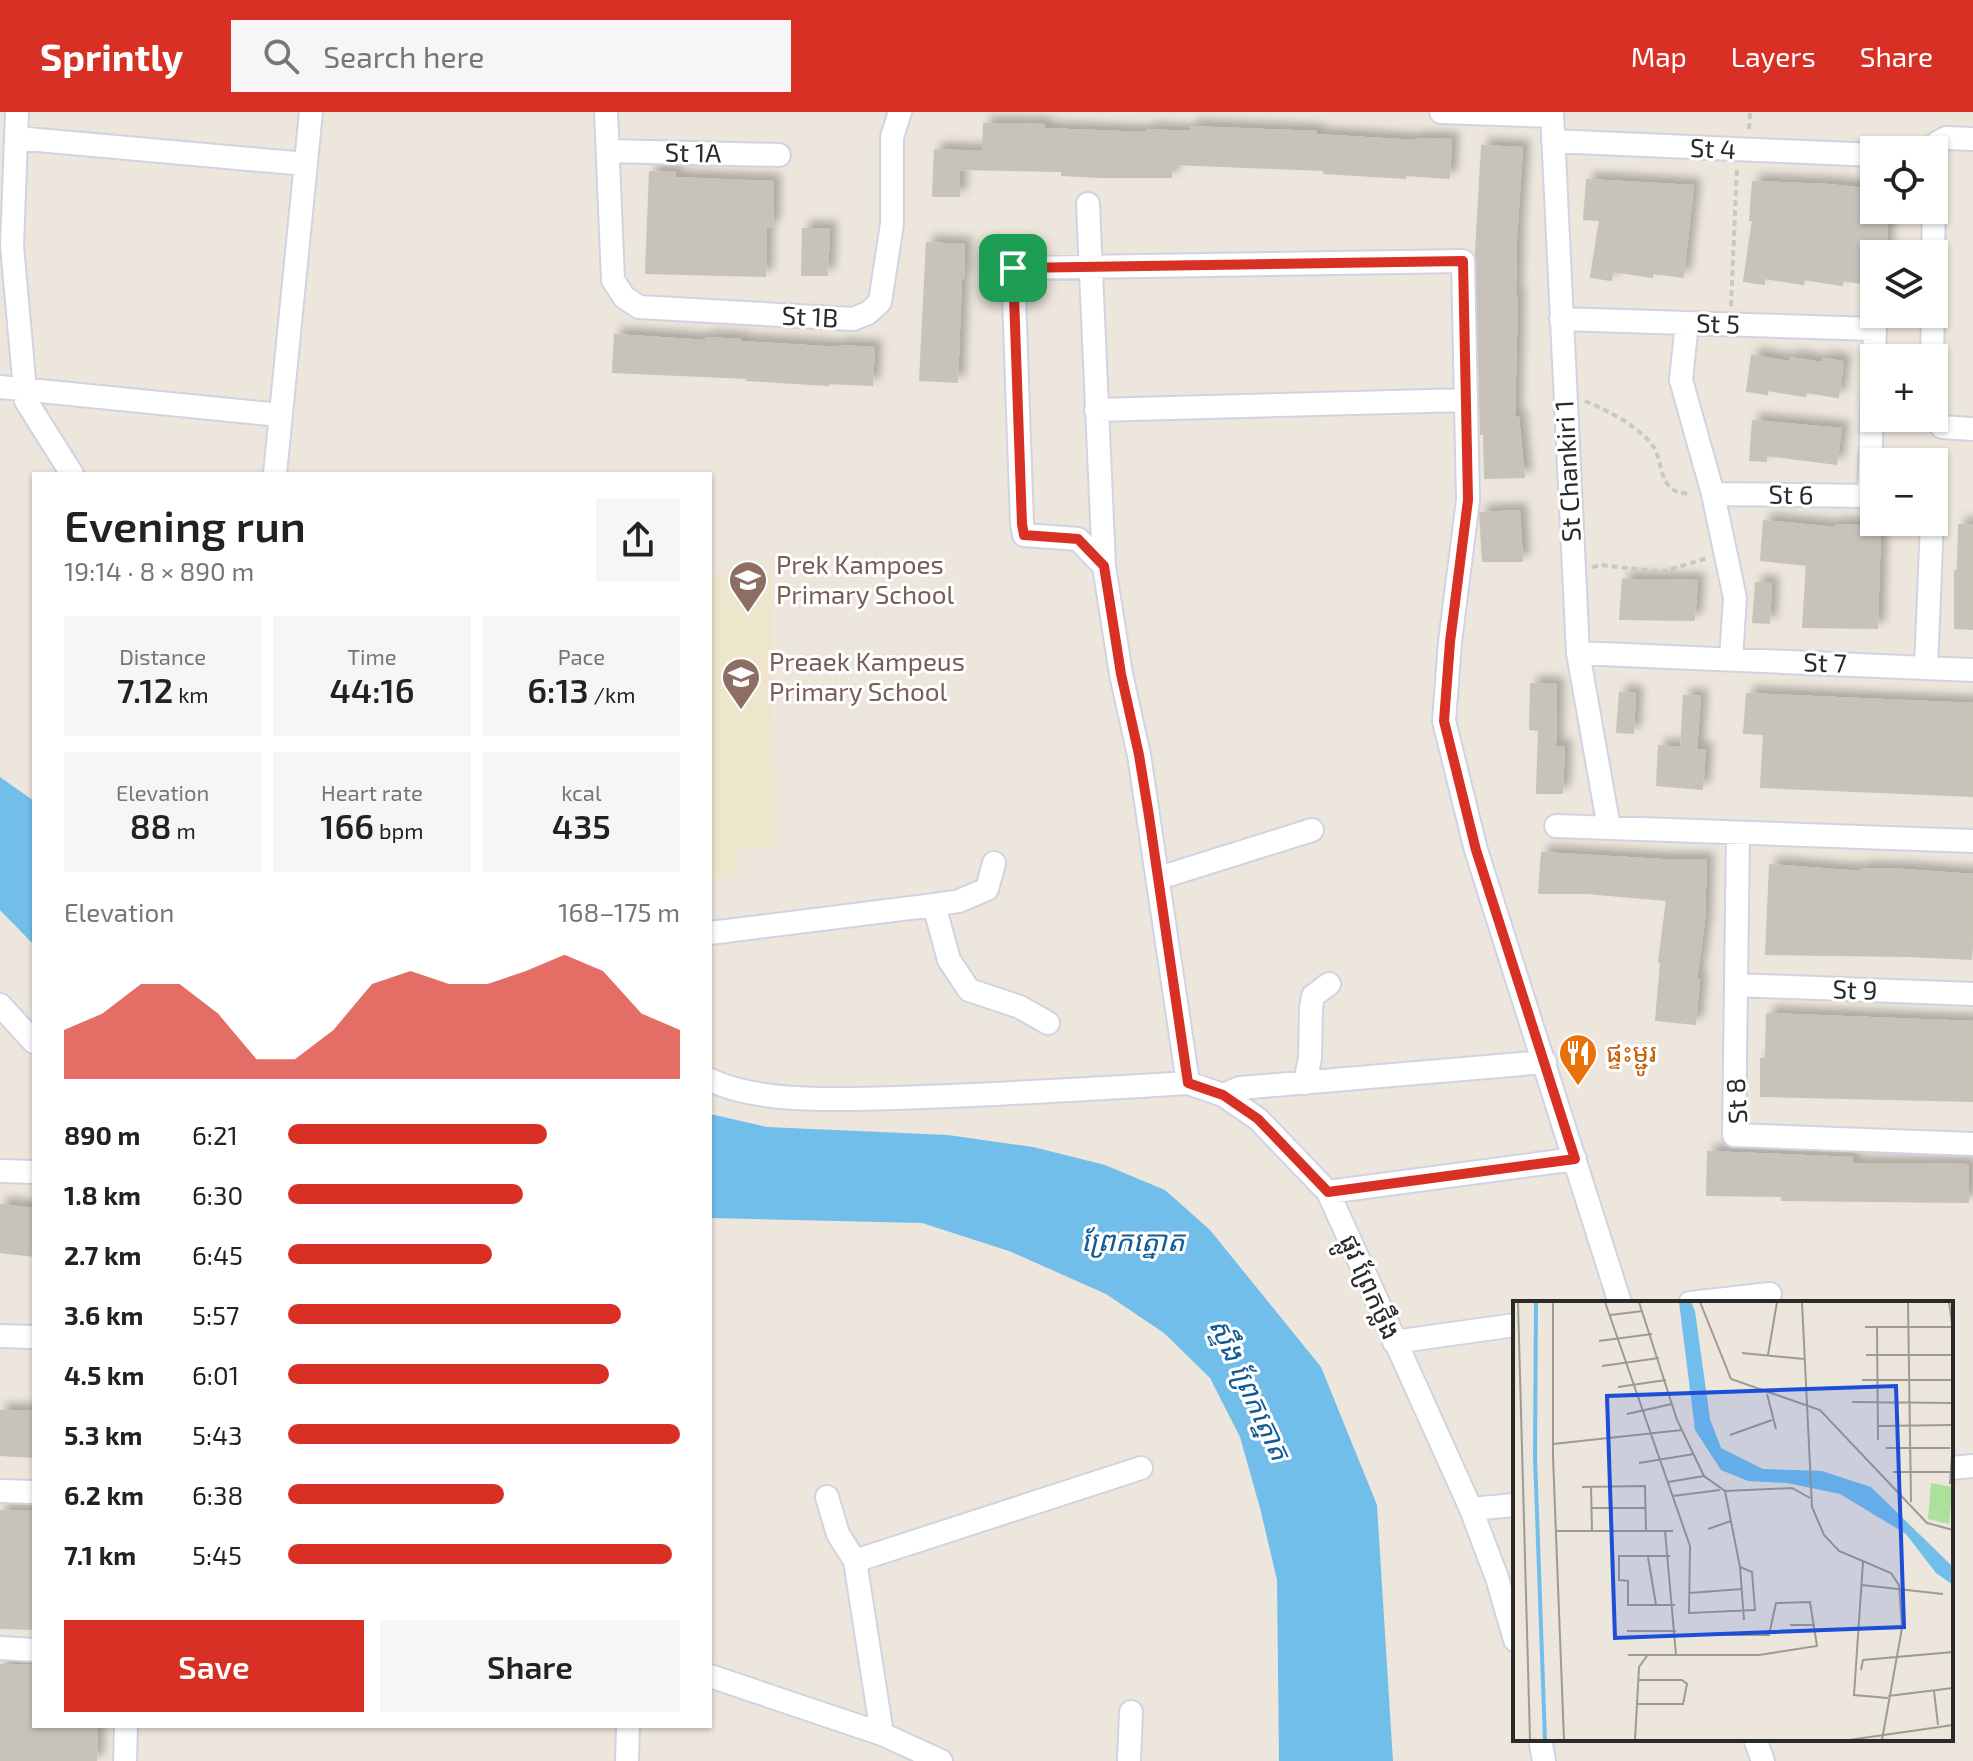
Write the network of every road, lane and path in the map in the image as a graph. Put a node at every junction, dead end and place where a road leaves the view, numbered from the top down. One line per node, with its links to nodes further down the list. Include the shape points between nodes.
1 (17, 112): 7 (street)
2 (311, 112): 15 (street)
3 (606, 112): 12 (street)
4 (900, 112): 12 (street, St 1B, via 892,137 892,224 880,302 853,319 639,307 624,297 613,280)
5 (1441, 112): 6 (street)
6 (1552, 114): 10 (street, St Chankiri 1)
7 (16, 138): 15 (street); 22 (street, via 12,246)
8 (1948, 138): 9 (street)
9 (1973, 139)
10 (1553, 141): 11 (street, St 4); 18 (street, St Chankiri 1)
11 (1736, 150): 13 (street, St 4); 20 (path)
12 (608, 151): 14 (street, St 1A)
13 (1860, 154)
14 (779, 155)
15 (305, 164): 26 (street)
16 (1088, 204): 17 (street)
17 (1092, 267): 24 (street, via 1463,261); 25 (street); 36 (street, via 1013,268 1021,509 1024,535 1078,539)
18 (1561, 319): 19 (street, St 5); 23 (street, St Chankiri 1)
19 (1687, 323): 20 (street, St 5); 32 (street, via 1681,380)
20 (1730, 325): 29 (street, St 5, via 1875,329)
21 (0, 387): 22 (street)
22 (25, 391): 26 (street); 30 (street, via 26,401)
23 (1564, 393): 32 (path, via 1606,410 1652,443 1665,482 1679,494); 37 (street, St Chankiri 1)
24 (1465, 400): 25 (street); 57 (street, via 1468,500 1444,721 1476,850)
25 (1096, 410): 36 (street)
26 (280, 415): 31 (street)
27 (1948, 427): 28 (street)
28 (1973, 429)
29 (1873, 448)
30 (71, 472)
31 (275, 472)
32 (1713, 494): 33 (street, St 6); 35 (street)
33 (1860, 496)
34 (1931, 536): 40 (street)
35 (1725, 552): 37 (path, via 1662,572 1601,565); 39 (street, via 1735,598)
36 (1104, 566): 48 (street)
37 (1574, 570): 38 (street, St Chankiri 1)
38 (1578, 653): 39 (street, St 7); 43 (street, St Chankiri 1)
39 (1731, 659): 40 (street, St 7)
40 (1926, 668): 41 (street, St 7)
41 (1973, 670)
42 (1556, 826): 43 (street)
43 (1609, 828): 45 (street)
44 (1312, 830): 48 (street)
45 (1738, 833): 46 (street); 52 (street, St 8)
46 (1973, 841)
47 (994, 863): 49 (street, via 987,889)
48 (1159, 878): 59 (street)
49 (934, 905): 50 (street); 55 (street, via 949,960 969,990)
50 (712, 933)
51 (1329, 984): 60 (street, via 1313,996)
52 (1736, 985): 53 (street, St 9); 62 (street, St 8, via 1734,1135)
53 (1973, 994)
54 (0, 1005): 56 (street)
55 (1048, 1023)
56 (32, 1040)
57 (1545, 1062): 60 (street); 63 (street)
58 (712, 1081): 59 (street, ផ្លូវ ព្រែកថ្លឹង, via 730,1090 819,1100)
59 (1188, 1083): 61 (street, ផ្លូវ ព្រែកថ្លឹង)
60 (1305, 1083): 61 (street, via 1240,1088)
61 (1223, 1095): 66 (street, ផ្លូវ ព្រែកថ្លឹង, via 1258,1119)
62 (1973, 1144)
63 (1575, 1159): 66 (street); 68 (street)
64 (0, 1171): 65 (street)
65 (32, 1172)
66 (1328, 1192): 73 (street, ផ្លូវ ព្រែកថ្លឹង)
67 (1770, 1294): 69 (street)
68 (1619, 1301)
69 (1708, 1301)
70 (1513, 1325): 73 (street)
71 (0, 1336): 72 (street)
72 (32, 1337)
73 (1394, 1342): 81 (street, ផ្លូវ ព្រែកថ្លឹង)
74 (1973, 1466): 76 (street)
75 (1141, 1468): 82 (street)
76 (1953, 1468)
77 (0, 1491): 78 (street)
78 (32, 1492)
79 (827, 1497): 82 (street, via 838,1534)
80 (1513, 1505): 81 (street)
81 (1471, 1509): 83 (street, ផ្លូវ ព្រែកថ្លឹង)
82 (855, 1561): 90 (street)
83 (1513, 1633)
84 (0, 1648): 85 (street)
85 (32, 1650)
86 (712, 1677): 90 (street)
87 (1131, 1712): 96 (street)
88 (126, 1728): 93 (street)
89 (628, 1728): 94 (street)
90 (882, 1734): 95 (street)
91 (1540, 1741): 97 (street)
92 (1756, 1741): 98 (street)
93 (125, 1761)
94 (627, 1761)
95 (941, 1761)
96 (1129, 1761)
97 (1544, 1761)
98 (1763, 1761)

